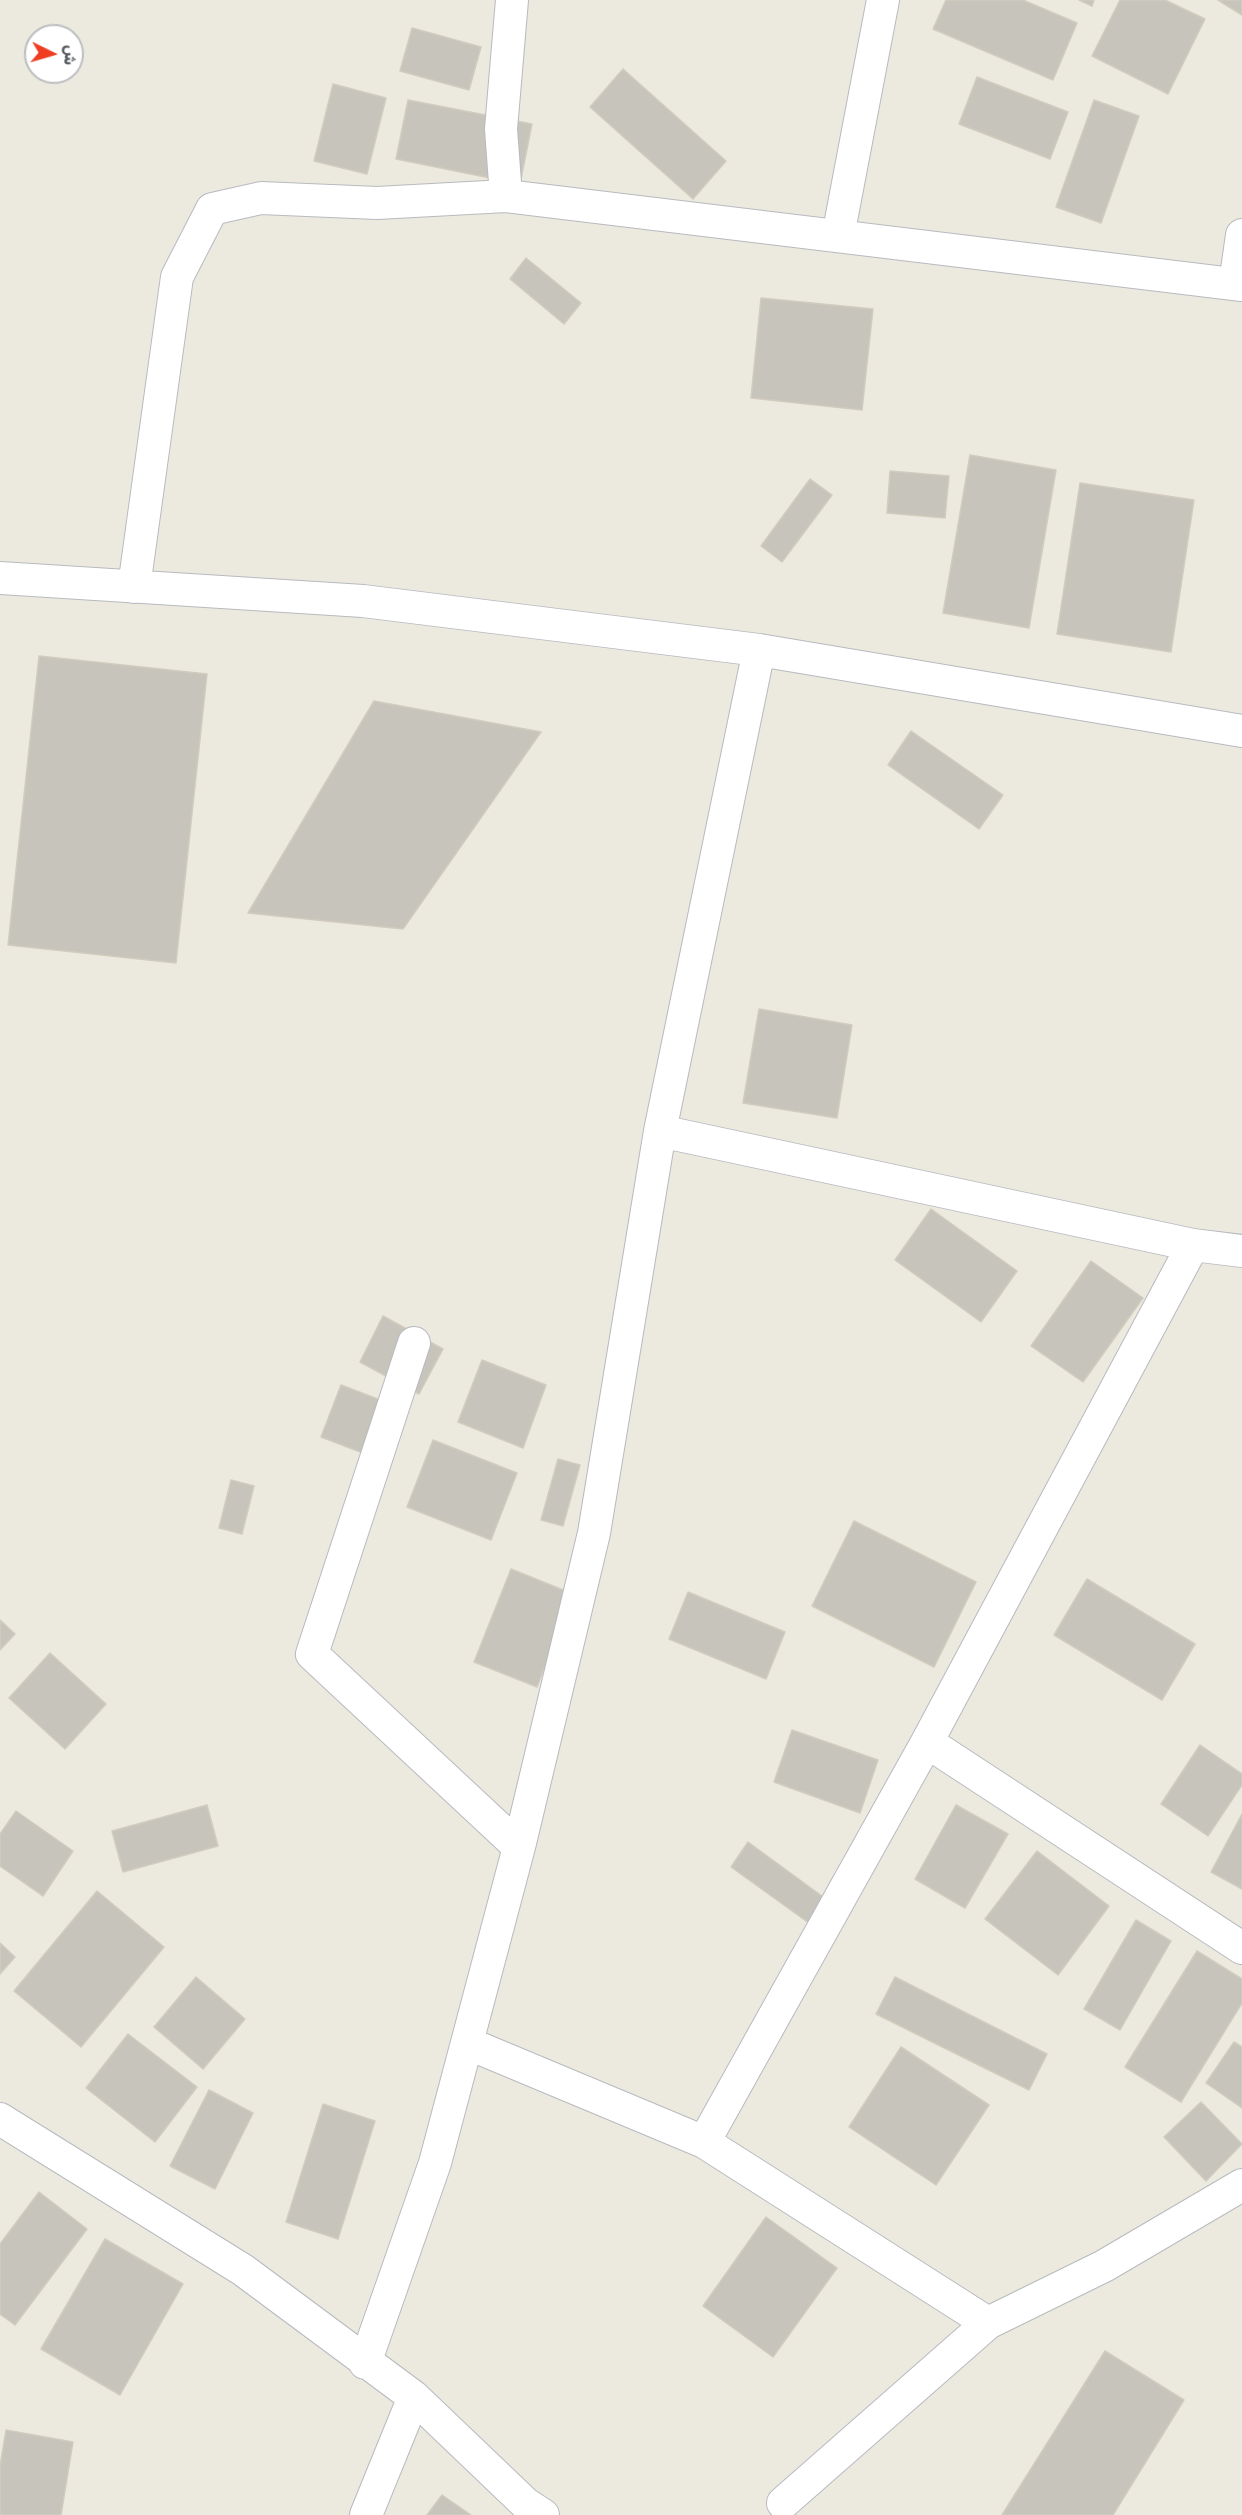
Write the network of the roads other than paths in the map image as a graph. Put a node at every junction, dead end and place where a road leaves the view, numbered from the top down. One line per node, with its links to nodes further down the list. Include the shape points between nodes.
1 (512, 0): 3 (street, via 501,129)
2 (883, 0): 5 (street)
3 (506, 196): 5 (street); 8 (street, via 377,203 261,198 212,209 177,277)
4 (1242, 235): 6 (street)
5 (838, 236): 6 (street)
6 (1239, 284)
7 (0, 578): 8 (street)
8 (134, 587): 9 (street, via 363,601)
9 (759, 650): 10 (street); 11 (street)
10 (1242, 731)
11 (660, 1131): 12 (street); 16 (street, via 594,1533)
12 (1193, 1245): 13 (street); 15 (street)
13 (1242, 1251)
14 (414, 1343): 16 (street, via 312,1654)
15 (927, 1742): 17 (street); 20 (street)
16 (519, 1847): 18 (street)
17 (1242, 1948)
18 (467, 2043): 20 (street); 23 (street, via 435,2163)
19 (0, 2119): 23 (street, via 243,2270)
20 (704, 2142): 22 (street)
21 (1242, 2185): 22 (street, via 1104,2266)
22 (988, 2323): 25 (street)
23 (365, 2363): 24 (street)
24 (414, 2397): 26 (street); 27 (street, via 526,2504)
25 (783, 2503)
26 (366, 2515)
27 (543, 2515)

